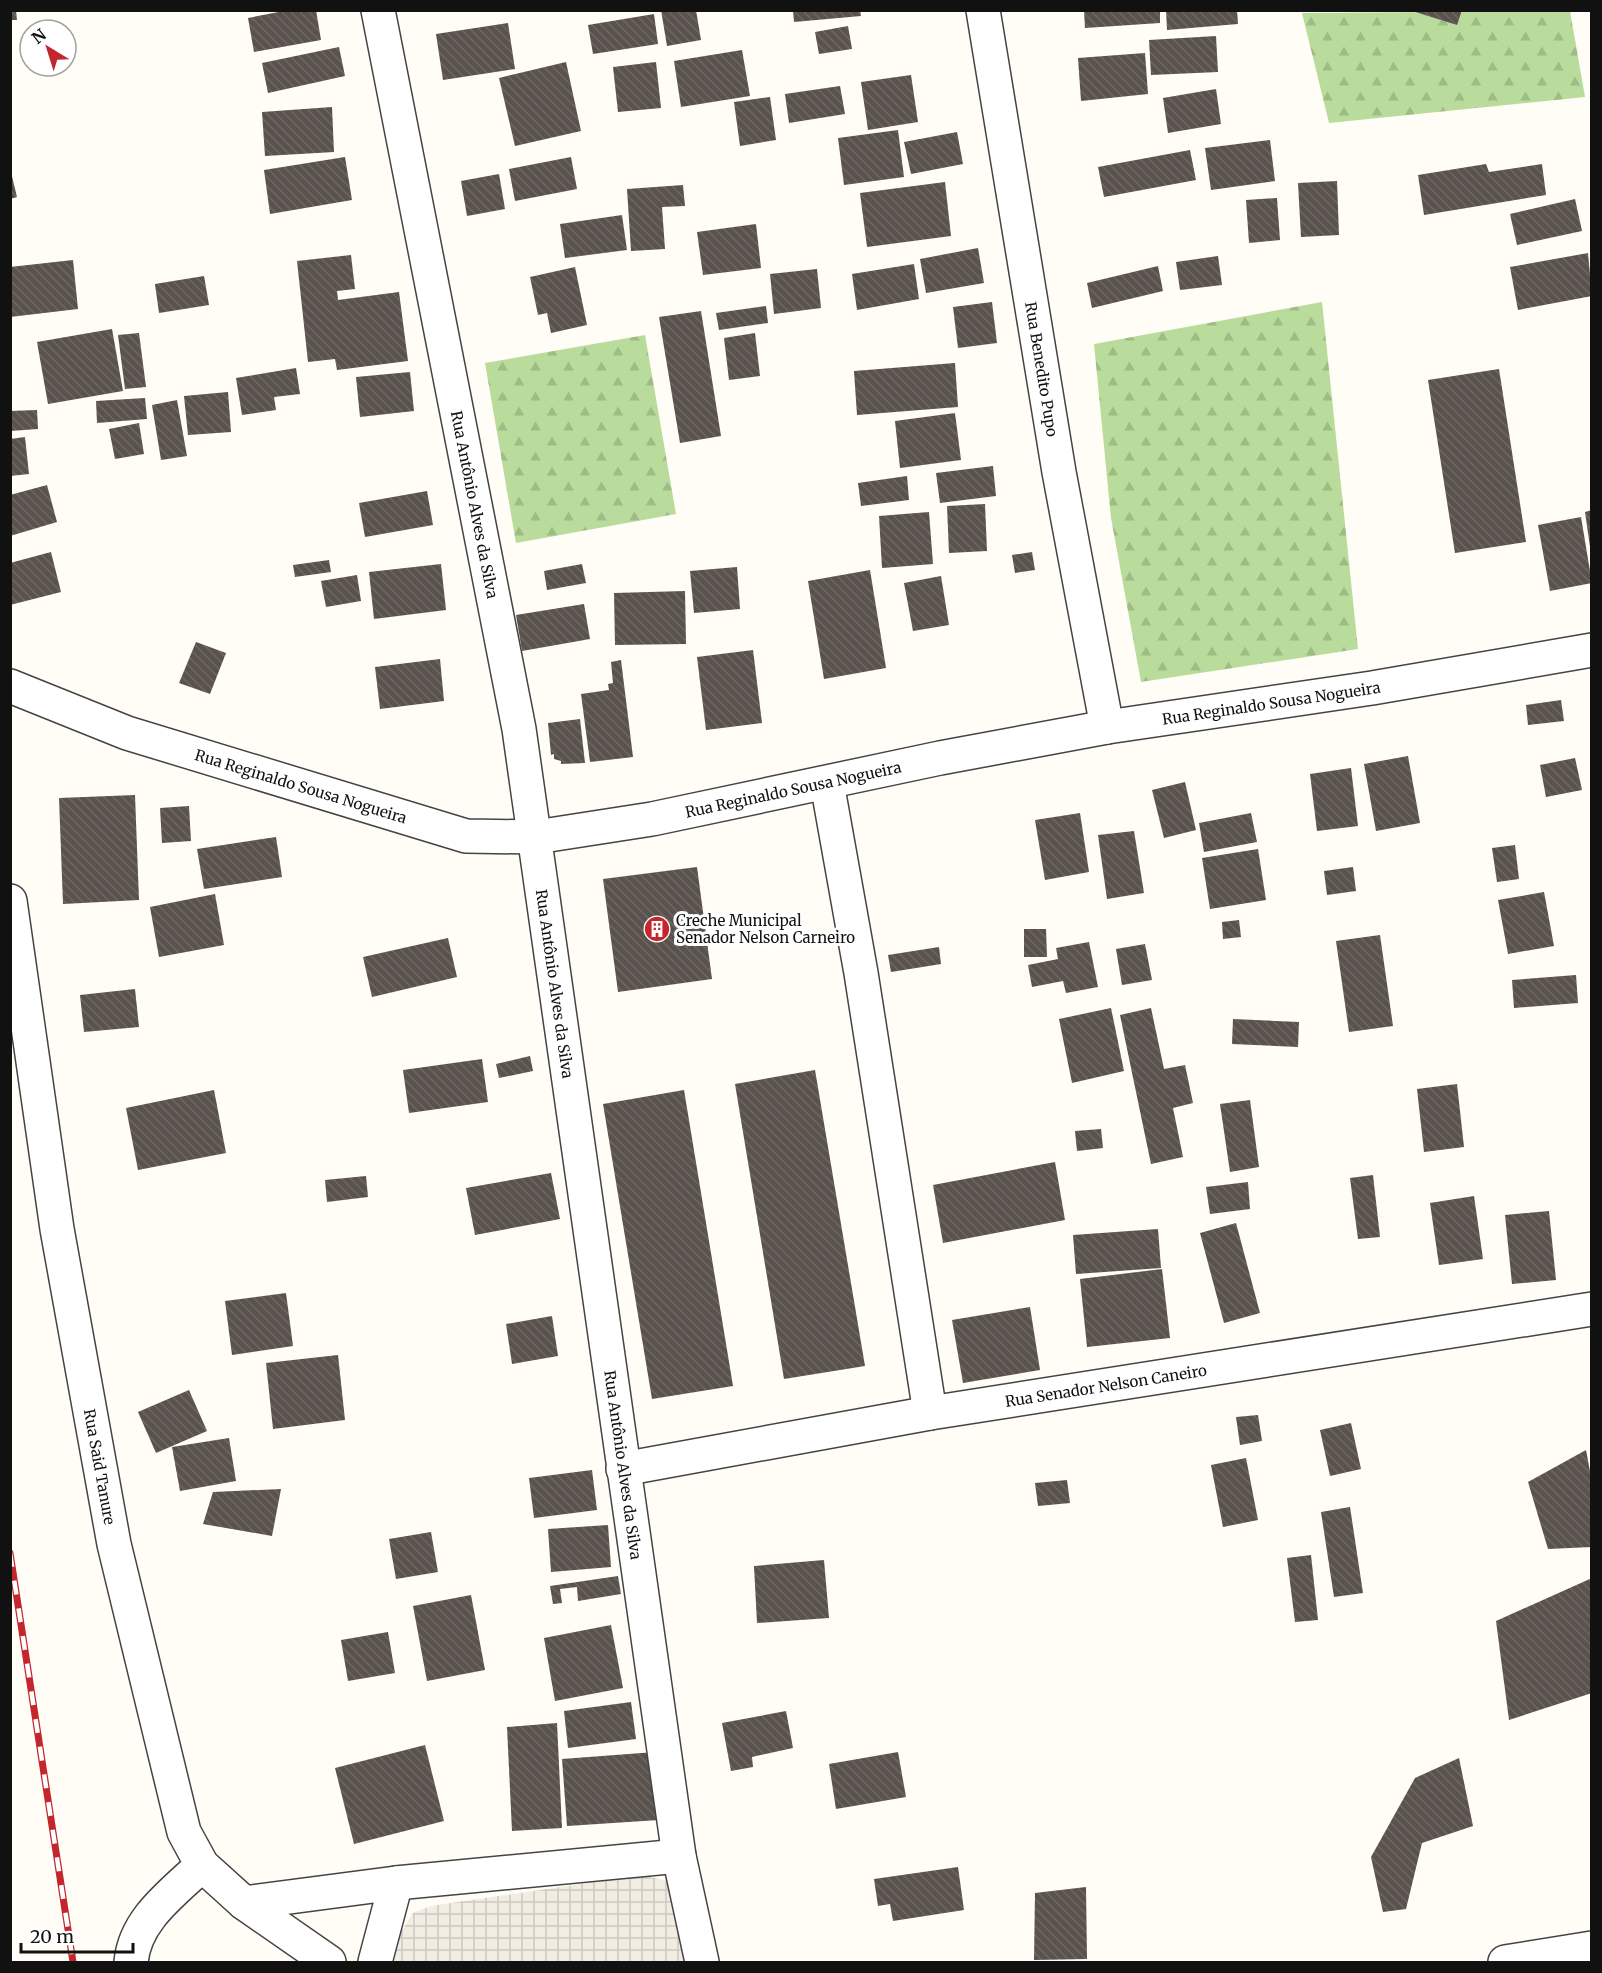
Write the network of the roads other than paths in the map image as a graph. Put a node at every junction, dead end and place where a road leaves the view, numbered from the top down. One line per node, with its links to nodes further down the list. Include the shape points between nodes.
1 (378, 10): 7 (street, Rua Antônio Alves da Silva, via 519,729)
2 (983, 10): 5 (street, Rua Benedito Pupo, via 1059,472)
3 (1592, 650): 5 (street, Rua Reginaldo Sousa Nogueira, via 1372,688)
4 (10, 686): 7 (street, Rua Reginaldo Sousa Nogueira, via 126,732 466,836)
5 (1107, 727): 6 (street, Rua Reginaldo Sousa Nogueira)
6 (827, 783): 7 (street, Rua Reginaldo Sousa Nogueira, via 652,819); 10 (street)
7 (536, 837): 11 (street, Rua Antônio Alves da Silva)
8 (10, 901): 13 (street, Rua Said Tanure, via 57,1229 114,1544 184,1832)
9 (1592, 1309): 10 (street, Rua Senador Nelson Caneiro)
10 (930, 1413): 11 (street, Rua Senador Nelson Caneiro)
11 (623, 1469): 12 (street, Rua Antônio Alves da Silva)
12 (679, 1856): 14 (street); 20 (street, Rua Antônio Alves da Silva)
13 (202, 1865): 15 (street, Rua Said Tanure); 17 (street, via 148,1916 132,1947)
14 (396, 1883): 15 (street); 19 (street)
15 (244, 1903): 18 (street, Rua Said Tanure)
16 (1592, 1948): 21 (street)
17 (131, 1962)
18 (328, 1962)
19 (375, 1962)
20 (702, 1962)
21 (1505, 1962)

